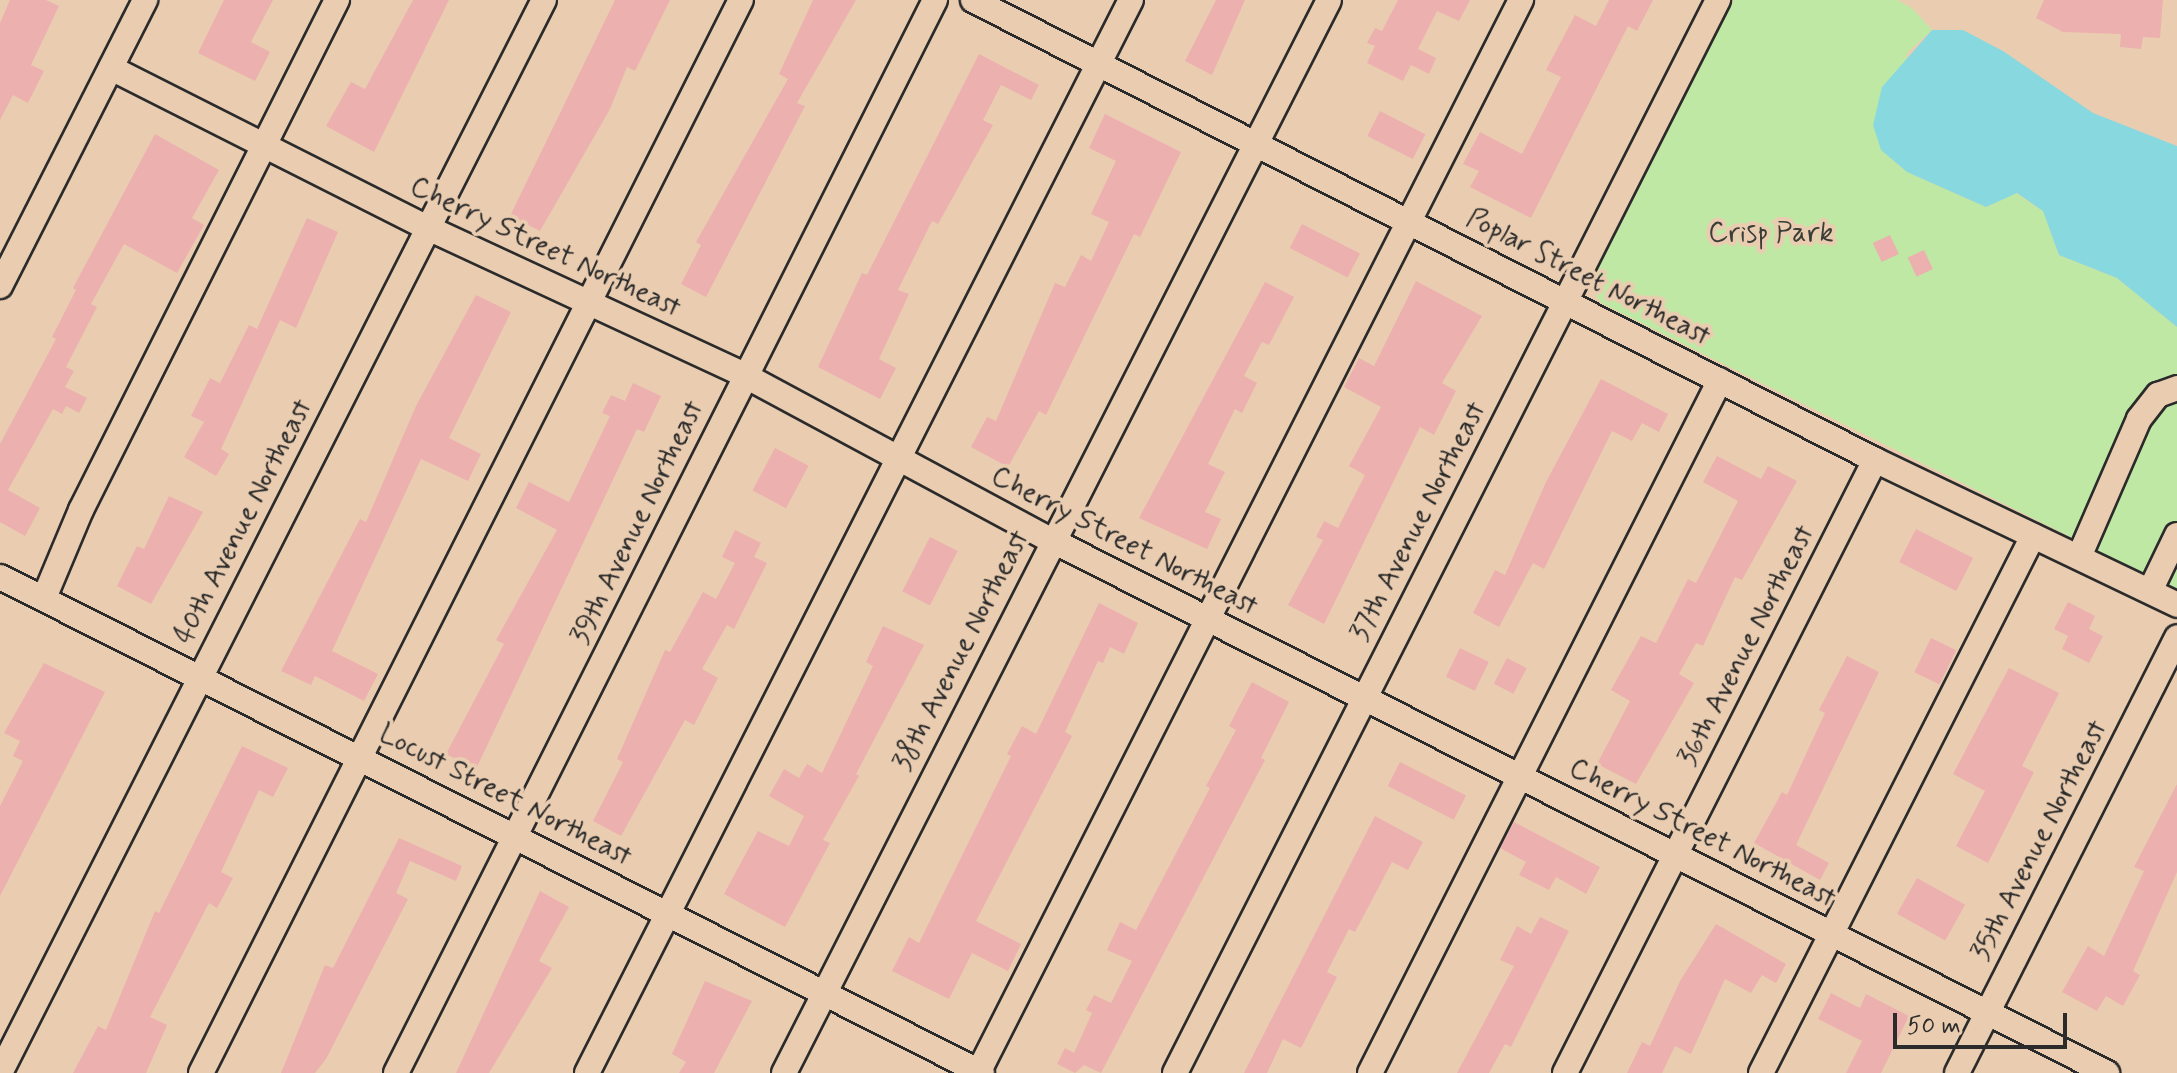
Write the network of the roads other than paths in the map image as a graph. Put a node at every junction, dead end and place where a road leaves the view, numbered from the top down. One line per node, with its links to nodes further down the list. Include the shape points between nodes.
1 (145, 0): 12 (street)
2 (337, 0): 13 (street)
3 (544, 0): 16 (street, 40th Avenue Northeast)
4 (741, 0): 19 (street)
5 (935, 0): 20 (street, 39th Avenue Northeast)
6 (973, 0): 11 (street, Poplar Street Northeast)
7 (1131, 0): 11 (street)
8 (1329, 0): 14 (street, 38th Avenue Northeast)
9 (1521, 0): 15 (street)
10 (1718, 0): 18 (street, 37th Avenue Northeast)
11 (1099, 64): 14 (street, Poplar Street Northeast); 23 (street, via 913,436)
12 (111, 68): 13 (street, Cherry Street Northeast); 17 (street)
13 (268, 144): 16 (street, Cherry Street Northeast); 31 (street, via 81,510)
14 (1255, 144): 15 (street, Poplar Street Northeast); 27 (street, 38th Avenue Northeast)
15 (1408, 220): 18 (street, Poplar Street Northeast); 33 (street)
16 (430, 229): 19 (street, Cherry Street Northeast); 35 (street, 40th Avenue Northeast)
17 (0, 286)
18 (1567, 300): 21 (street, Poplar Street Northeast); 36 (street, 37th Avenue Northeast)
19 (586, 302): 20 (street, Cherry Street Northeast); 37 (street)
20 (744, 375): 23 (street, Cherry Street Northeast); 39 (street, 39th Avenue Northeast)
21 (1720, 380): 24 (street, Poplar Street Northeast); 38 (street)
22 (2177, 388): 28 (street, via 2158,395 2139,419)
23 (897, 457): 27 (street, Cherry Street Northeast); 41 (street)
24 (1875, 460): 26 (street, Poplar Street Northeast); 40 (street, 36th Avenue Northeast)
25 (2177, 535): 30 (street)
26 (2033, 536): 28 (street, Poplar Street Northeast); 42 (street)
27 (1051, 540): 33 (street, Cherry Street Northeast); 43 (street, 38th Avenue Northeast)
28 (2079, 557): 30 (street, Poplar Street Northeast)
29 (0, 577): 31 (street, Locust Street Northeast)
30 (2150, 591): 32 (street, Poplar Street Northeast)
31 (44, 598): 35 (street, Locust Street Northeast)
32 (2177, 605)
33 (1207, 619): 36 (street, Cherry Street Northeast); 45 (street)
34 (2177, 637): 44 (street, 35th Avenue Northeast)
35 (199, 676): 37 (street, Locust Street Northeast); 46 (street, 40th Avenue Northeast)
36 (1363, 698): 38 (street, Cherry Street Northeast); 51 (street, 37th Avenue Northeast)
37 (361, 757): 39 (street, Locust Street Northeast); 47 (street)
38 (1521, 775): 40 (street, Cherry Street Northeast); 52 (street)
39 (517, 836): 41 (street, Locust Street Northeast); 48 (street, 39th Avenue Northeast)
40 (1676, 854): 42 (street, Cherry Street Northeast); 53 (street, 36th Avenue Northeast)
41 (668, 912): 43 (street, Locust Street Northeast); 49 (street)
42 (1831, 934): 44 (street, Cherry Street Northeast); 54 (street)
43 (825, 990): 45 (street, Locust Street Northeast); 50 (street, 38th Avenue Northeast)
44 (1987, 1013): 55 (street, 35th Avenue Northeast); 56 (street, Cherry Street Northeast)
45 (980, 1072)
46 (0, 1073)
47 (201, 1073)
48 (396, 1073)
49 (587, 1073)
50 (784, 1073)
51 (1175, 1073)
52 (1370, 1073)
53 (1565, 1073)
54 (1761, 1073)
55 (1957, 1073)
56 (2107, 1073)

